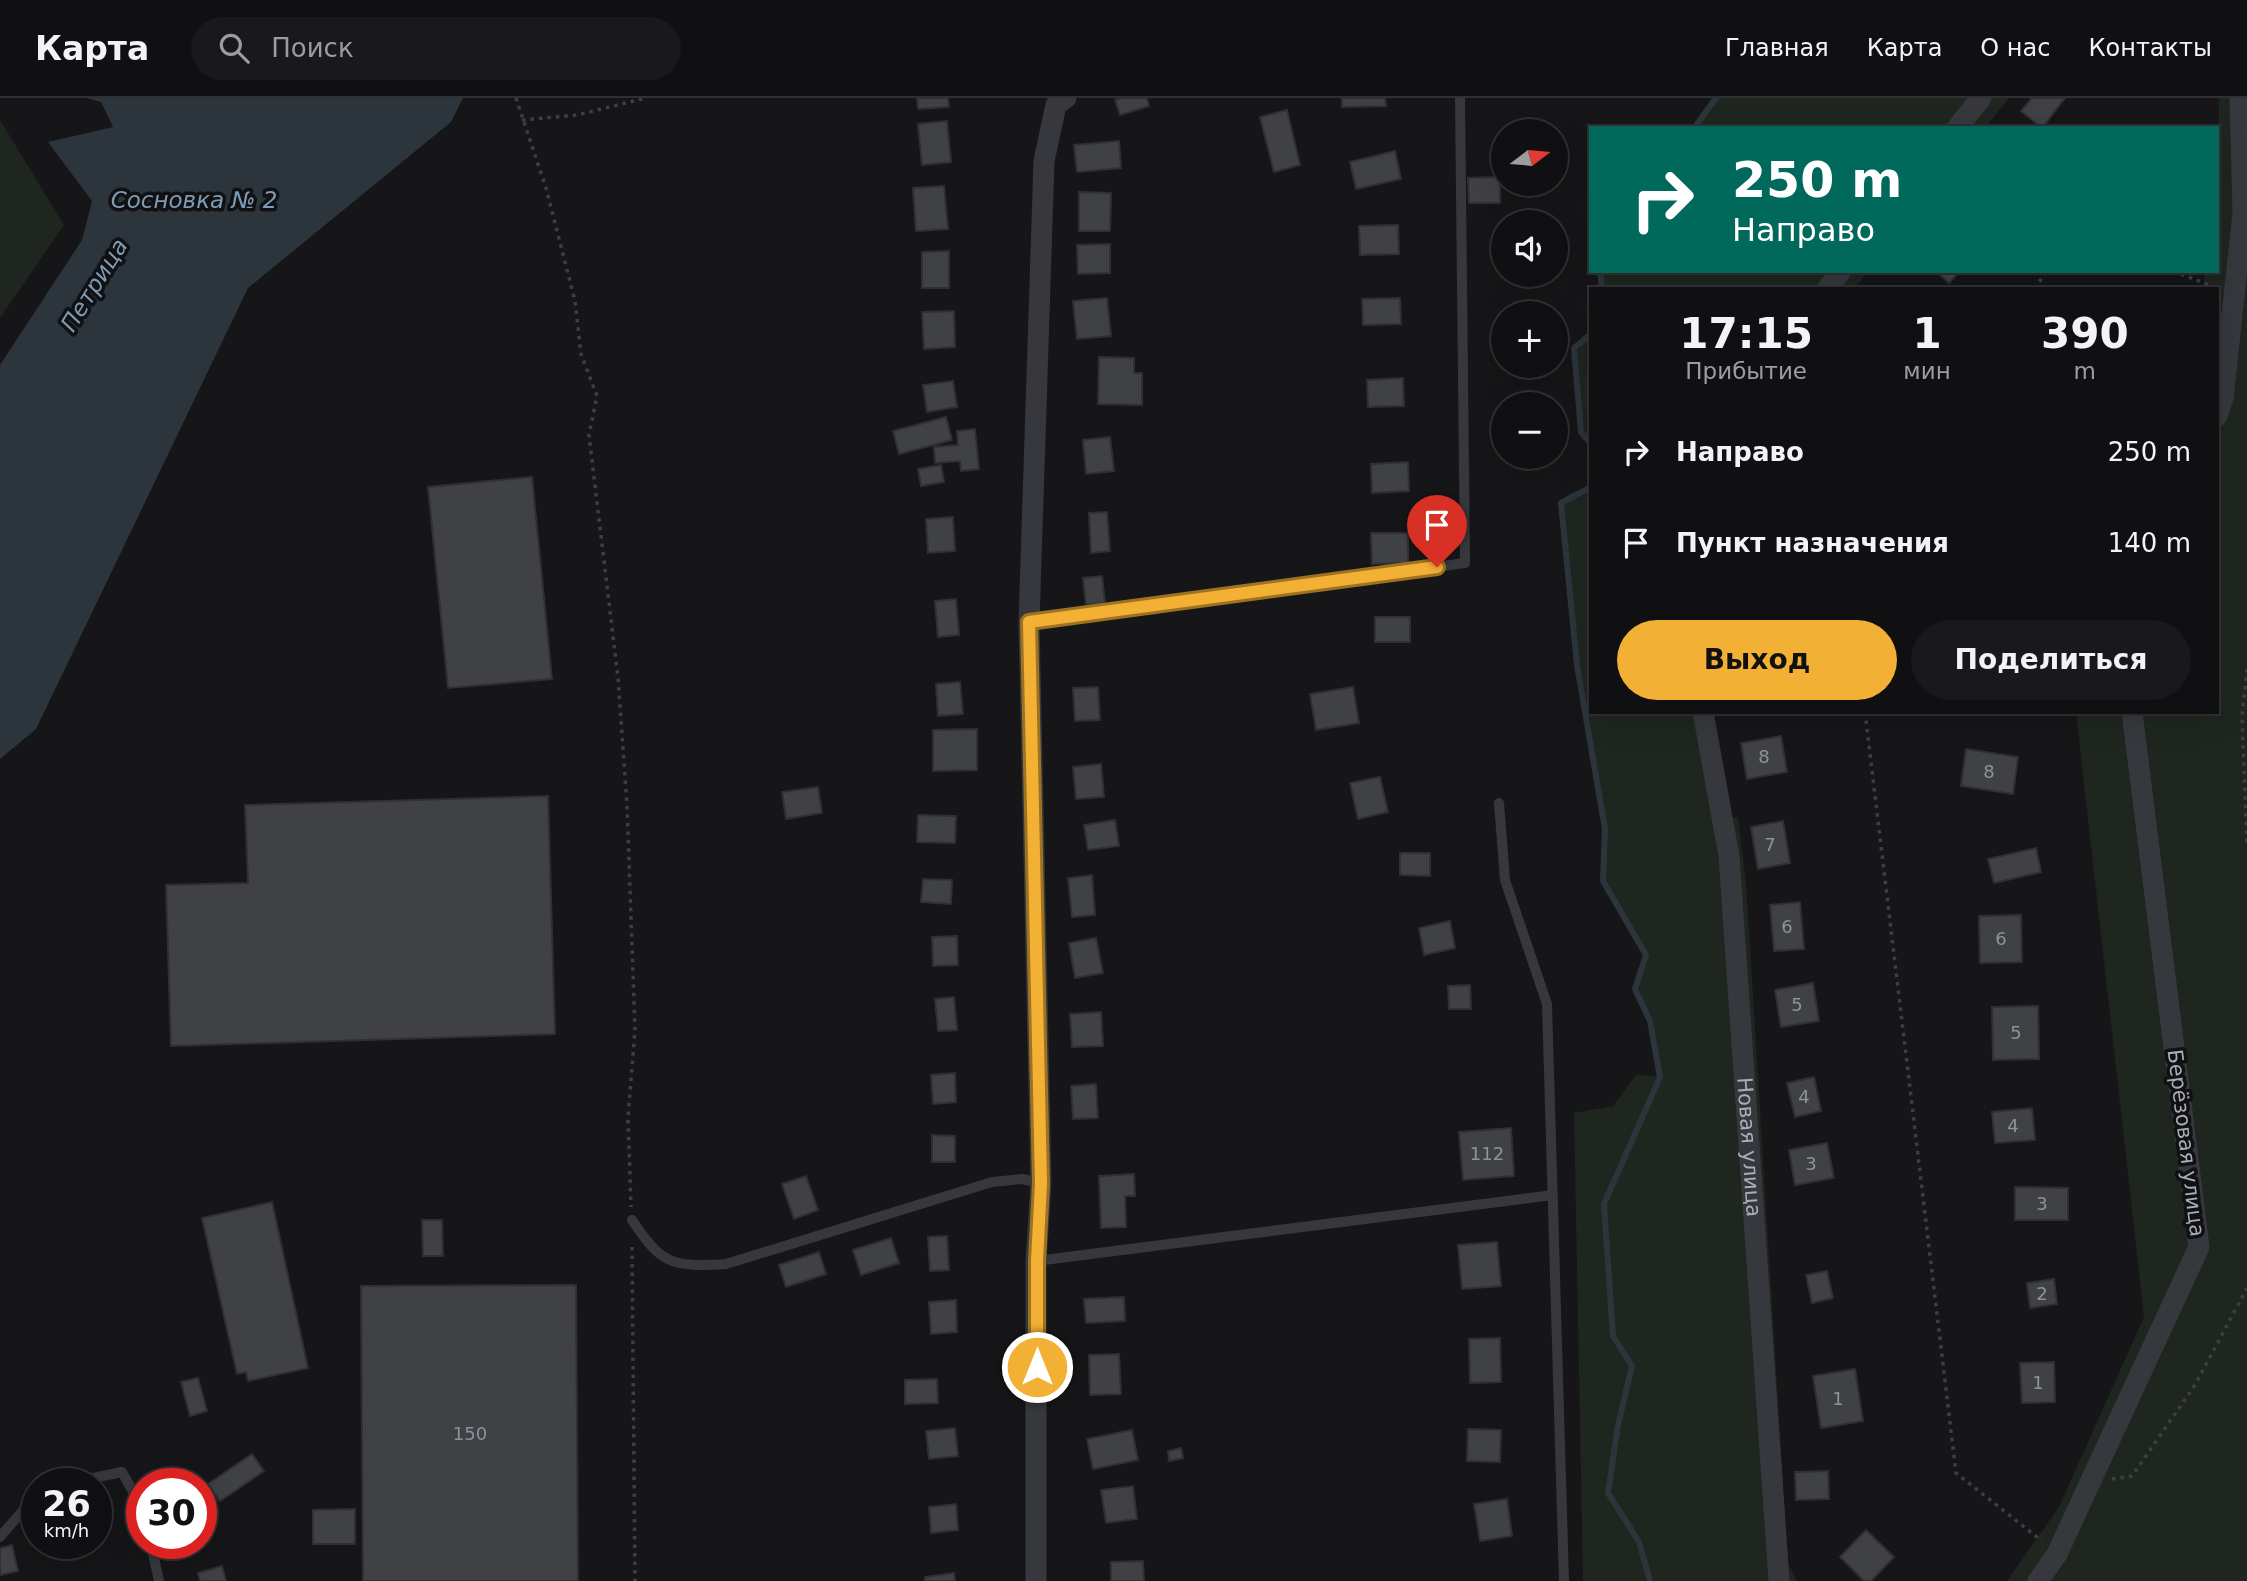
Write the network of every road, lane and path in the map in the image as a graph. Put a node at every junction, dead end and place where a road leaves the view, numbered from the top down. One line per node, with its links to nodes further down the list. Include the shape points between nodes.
1 (516, 98): 7 (path)
2 (646, 98): 7 (path, via 577,115)
3 (1066, 98): 16 (street, via 1056,105 1044,161)
4 (1460, 98): 16 (lane, via 1465,563)
5 (1981, 98): 8 (street)
6 (2240, 98): 14 (street, via 2243,213)
7 (522, 120): 25 (path, via 546,188 575,301 581,354 597,396 589,435 618,678 627,804 635,1030 628,1117)
8 (1959, 126)
9 (1839, 273): 11 (street)
10 (2178, 273): 12 (path)
11 (1829, 287)
12 (2216, 287)
13 (2219, 288): 14 (path)
14 (2235, 294): 15 (street)
15 (2219, 410)
16 (1029, 622): 23 (street)
17 (2247, 669): 22 (path, via 2242,716)
18 (1703, 714): 39 (street, Новая улица, via 1729,856)
19 (1865, 714): 33 (path, via 1956,1473)
20 (2132, 714): 30 (street, Берёзовая улица, via 2199,1247)
21 (1499, 803): 24 (lane, via 1505,880 1547,1004)
22 (2247, 845)
23 (1041, 1183): 25 (lane, via 1022,1179 992,1182 726,1264 689,1266 666,1259 651,1249); 26 (street)
24 (1553, 1195): 26 (lane); 38 (lane)
25 (632, 1220): 36 (path)
26 (1037, 1261): 37 (street)
27 (2247, 1288): 30 (path, via 2195,1385 2132,1476)
28 (112, 1474): 29 (lane, via 122,1472)
29 (126, 1479)
30 (2090, 1483): 33 (street, Берёзовая улица)
31 (21, 1512): 32 (lane)
32 (0, 1536)
33 (2057, 1554): 40 (street, Берёзовая улица)
34 (154, 1559): 35 (lane)
35 (159, 1581)
36 (635, 1581)
37 (1037, 1581)
38 (1564, 1581)
39 (1779, 1581)
40 (2038, 1581)

